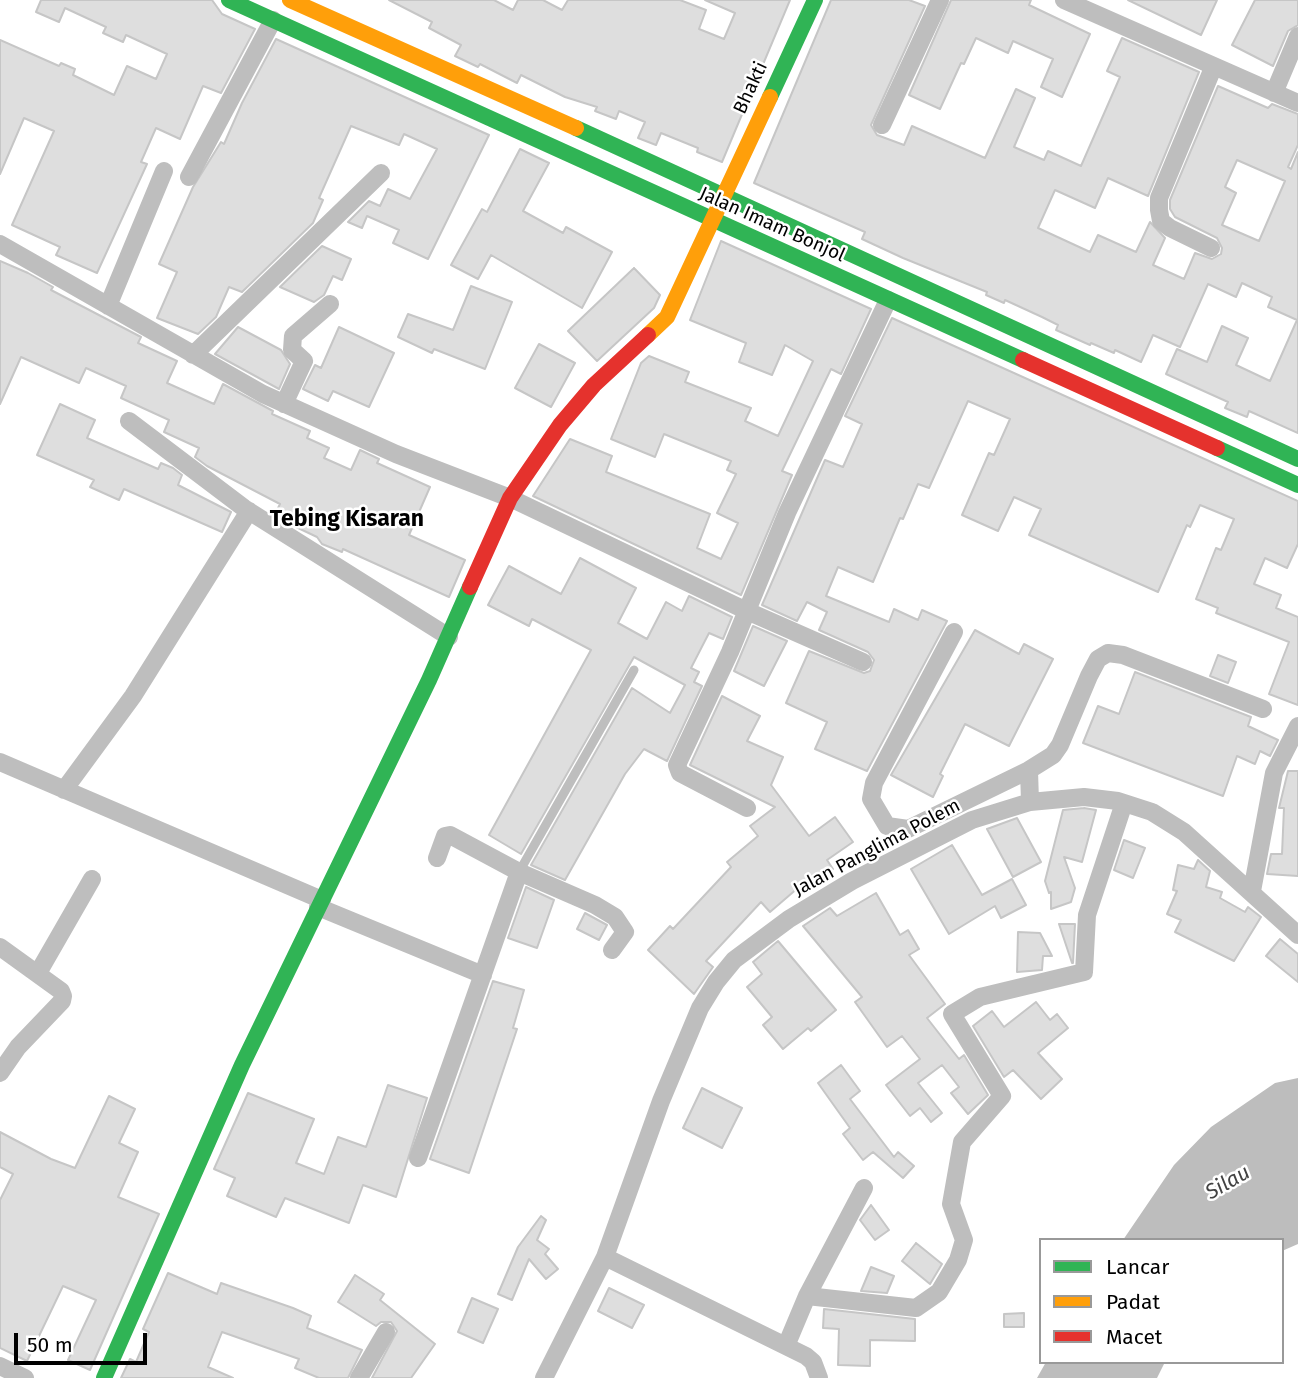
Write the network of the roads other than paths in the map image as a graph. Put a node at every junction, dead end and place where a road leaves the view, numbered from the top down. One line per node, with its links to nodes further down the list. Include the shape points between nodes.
1 (229, 0): 6 (main road, Jalan Imam Bonjol)
2 (290, 0): 8 (main road, Jalan Imam Bonjol)
3 (815, 0): 19 (main road, Bhakti)
4 (940, 0): 15 (street)
5 (1065, 0): 9 (street)
6 (273, 20): 10 (main road, Jalan Imam Bonjol); 18 (street)
7 (1298, 36): 11 (street)
8 (434, 66): 10 (main road); 12 (main road, Jalan Imam Bonjol)
9 (1213, 68): 11 (street); 22 (street, via 1159,198 1161,221)
10 (423, 89): 14 (main road, Jalan Imam Bonjol)
11 (1274, 93): 13 (street)
12 (500, 96): 14 (main road, via 490,105); 19 (main road, Jalan Imam Bonjol)
13 (1298, 103)
14 (490, 120): 20 (main road, Jalan Imam Bonjol)
15 (882, 125)
16 (164, 171): 25 (street)
17 (381, 173): 26 (street)
18 (189, 177)
19 (725, 194): 20 (main road, Bhakti); 29 (main road, Jalan Imam Bonjol)
20 (712, 221): 23 (main road, Jalan Imam Bonjol); 33 (main road, Bhakti, via 667,317 594,385)
21 (0, 244): 25 (street)
22 (1211, 248)
23 (888, 300): 30 (main road, Jalan Imam Bonjol); 35 (street, via 787,513)
24 (330, 304): 27 (street, via 290,340 292,350 304,360)
25 (108, 306): 26 (street)
26 (193, 355): 27 (street)
27 (284, 404): 33 (street)
28 (129, 421): 34 (street)
29 (1246, 435): 30 (main road); 31 (main road, Jalan Imam Bonjol)
30 (1237, 458): 32 (main road, Jalan Imam Bonjol)
31 (1298, 459)
32 (1298, 485)
33 (510, 498): 35 (street); 37 (main road, Bhakti)
34 (249, 511): 37 (street); 44 (street, via 133,696)
35 (747, 611): 38 (street); 47 (street, via 677,769)
36 (954, 632): 43 (street, via 874,783 871,799 887,825 908,829)
37 (449, 637): 52 (main road, Bhakti)
38 (863, 662)
39 (634, 670): 49 (lane)
40 (1263, 709): 43 (street, via 1108,653 1098,659 1089,676 1060,746)
41 (1298, 726): 51 (street, via 1274,773)
42 (0, 762): 44 (street)
43 (1029, 770): 45 (street)
44 (64, 789): 52 (street)
45 (1030, 802): 46 (street, Jalan Panglima Polem, via 1084,797); 61 (street, Jalan Panglima Polem, via 972,820 852,881 734,960 700,1008)
46 (1124, 803): 51 (street, Jalan Panglima Polem, via 1152,812 1184,832); 62 (street, via 1087,915 1084,972 980,997 953,1012 1002,1096 962,1142 951,1204 964,1240 939,1292 916,1308)
47 (747, 808)
48 (437, 858): 49 (street, via 445,836 450,835)
49 (519, 872): 55 (street, via 615,917 625,932); 57 (street)
50 (92, 879): 56 (street)
51 (1252, 891): 53 (street, Jalan Panglima Polem)
52 (320, 904): 57 (street); 67 (main road, Bhakti, via 242,1065)
53 (1298, 935)
54 (0, 947): 56 (street)
55 (612, 950)
56 (38, 973): 58 (street, via 61,991 62,1000)
57 (484, 975): 59 (street)
58 (0, 1073)
59 (418, 1158)
60 (863, 1188): 62 (street)
61 (605, 1257): 64 (street); 69 (street, Jalan Panglima Polem)
62 (807, 1296): 64 (street)
63 (386, 1332): 68 (street)
64 (786, 1346): 70 (street, via 813,1362)
65 (2, 1371): 66 (street)
66 (25, 1378)
67 (104, 1378)
68 (359, 1378)
69 (544, 1378)
70 (818, 1378)

